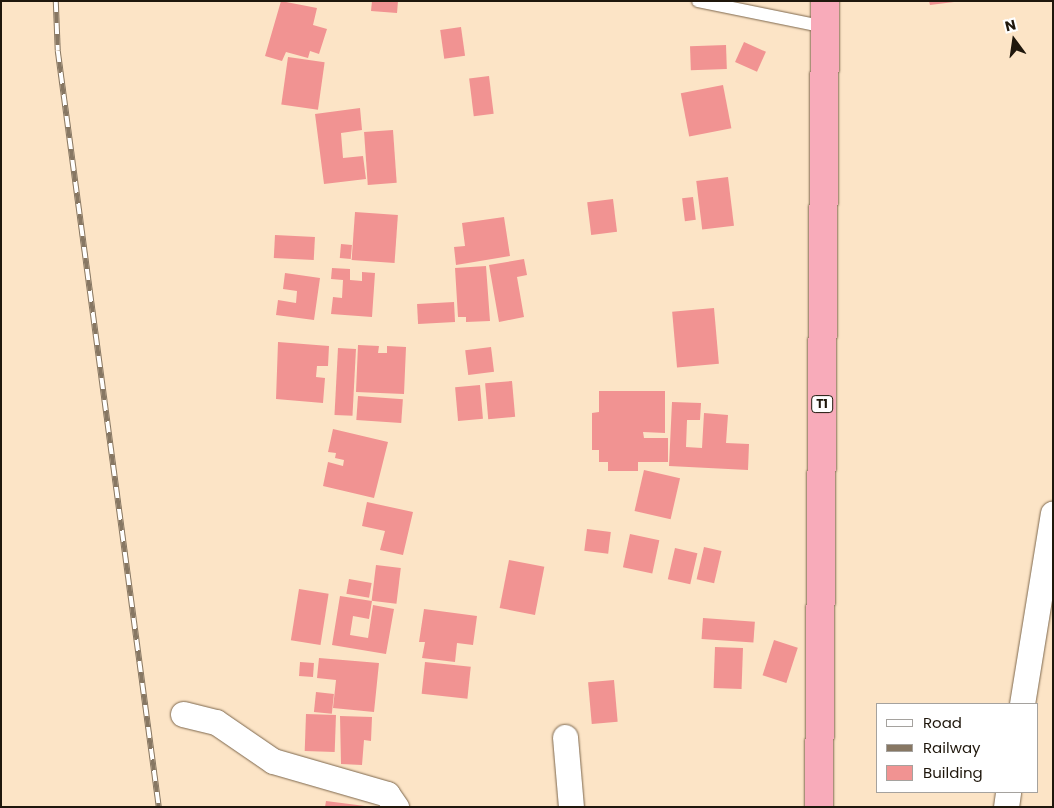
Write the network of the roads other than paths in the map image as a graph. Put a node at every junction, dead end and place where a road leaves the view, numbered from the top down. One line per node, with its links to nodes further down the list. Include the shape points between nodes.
1 (698, 1): 2 (lane)
2 (826, 14): 10 (highway, T1)
3 (1053, 513): 4 (street)
4 (1022, 703)
5 (183, 714): 9 (street, via 216,722 273,761 387,794)
6 (565, 738): 8 (street)
7 (1008, 793): 11 (street)
8 (564, 804)
9 (396, 807)
10 (819, 807)
11 (1006, 807)

